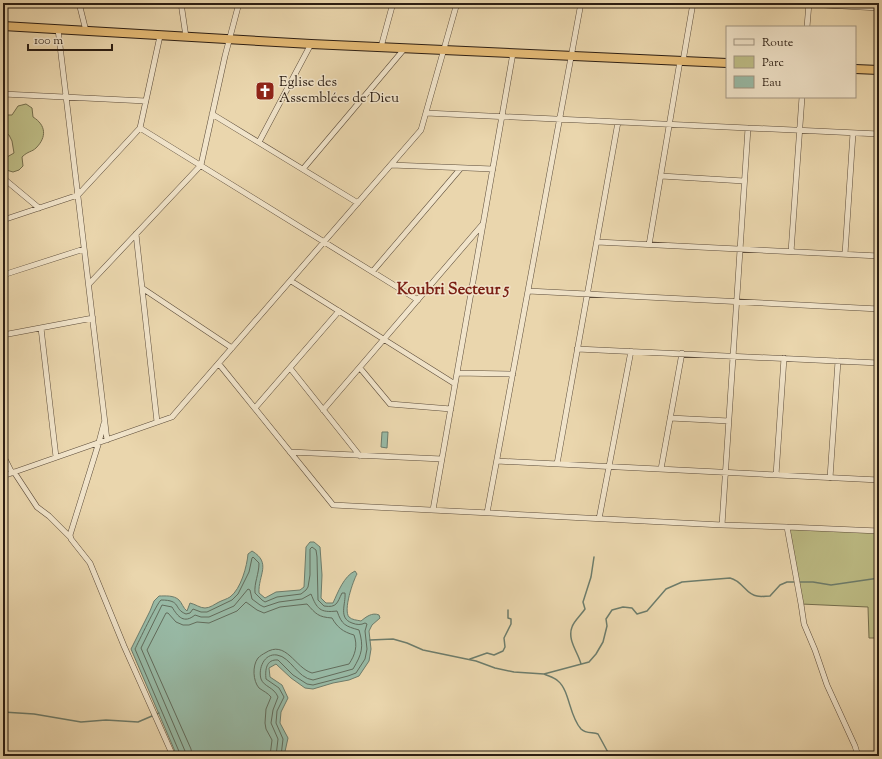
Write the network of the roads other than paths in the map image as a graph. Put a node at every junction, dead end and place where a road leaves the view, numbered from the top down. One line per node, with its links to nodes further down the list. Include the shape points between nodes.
1 (78, 3): 15 (street)
2 (181, 3): 17 (street)
3 (239, 3): 18 (street)
4 (393, 3): 20 (street)
5 (457, 3): 22 (street)
6 (581, 3): 24 (street)
7 (693, 3): 25 (street)
8 (787, 3): 9 (street)
9 (809, 4): 10 (street); 13 (street)
10 (862, 5): 11 (street)
11 (879, 8)
12 (3, 26): 14 (highway)
13 (807, 26)
14 (58, 29): 15 (highway); 30 (street)
15 (86, 31): 16 (highway)
16 (160, 36): 17 (highway); 32 (street)
17 (186, 37): 18 (highway)
18 (230, 39): 19 (highway); 34 (street)
19 (311, 44): 20 (highway); 44 (street)
20 (381, 47): 21 (highway)
21 (405, 48): 22 (highway); 48 (street)
22 (444, 50): 23 (highway); 33 (street)
23 (513, 53): 24 (highway); 35 (street)
24 (572, 56): 25 (highway); 36 (street)
25 (681, 61): 26 (highway); 38 (street)
26 (726, 63)
27 (856, 69): 28 (highway)
28 (879, 70)
29 (3, 94): 30 (street)
30 (66, 97): 32 (street); 53 (street)
31 (802, 98): 41 (street)
32 (146, 101): 39 (street)
33 (426, 113): 35 (street); 46 (street, via 421,130)
34 (212, 114): 44 (street); 45 (street)
35 (502, 117): 36 (street); 49 (street)
36 (560, 119): 37 (street); 72 (street)
37 (618, 122): 38 (street); 60 (street)
38 (669, 124): 40 (street); 50 (street)
39 (140, 128): 45 (street); 53 (street)
40 (748, 128): 41 (street); 52 (street)
41 (799, 130): 42 (street); 64 (street)
42 (853, 133): 43 (street); 65 (street)
43 (879, 134)
44 (260, 142): 48 (street)
45 (201, 165): 58 (street); 59 (street)
46 (391, 165): 47 (street); 54 (street)
47 (461, 168): 49 (street); 67 (street)
48 (303, 169): 54 (street)
49 (493, 169): 57 (street)
50 (661, 176): 52 (street); 61 (street)
51 (3, 178): 55 (street)
52 (744, 181): 63 (street)
53 (78, 195): 55 (street); 62 (street)
54 (358, 203): 59 (street)
55 (39, 208): 56 (street)
56 (3, 220)
57 (483, 224): 74 (street); 93 (street)
58 (136, 234): 70 (street); 71 (street)
59 (325, 242): 67 (street); 69 (street)
60 (596, 242): 61 (street); 73 (street)
61 (649, 245): 63 (street)
62 (84, 249): 68 (street); 70 (street)
63 (740, 249): 64 (street); 75 (street)
64 (791, 252): 65 (street)
65 (845, 254): 66 (street)
66 (879, 256)
67 (373, 271): 74 (street)
68 (3, 275)
69 (290, 281): 77 (street); 82 (street)
70 (89, 284): 78 (street)
71 (142, 288): 82 (street); 102 (street)
72 (528, 291): 73 (street); 94 (street)
73 (587, 294): 75 (street); 83 (street)
74 (418, 300): 81 (street)
75 (736, 302): 76 (street); 86 (street)
76 (879, 309)
77 (340, 312): 81 (street); 91 (street)
78 (93, 318): 79 (street); 100 (street)
79 (41, 328): 80 (street); 108 (street)
80 (3, 335)
81 (384, 340): 92 (street); 95 (street)
82 (232, 348): 90 (street)
83 (577, 349): 84 (street); 111 (street)
84 (631, 351): 85 (street); 112 (street)
85 (682, 353): 86 (street); 99 (street)
86 (733, 356): 87 (street); 101 (street)
87 (784, 358): 88 (street); 116 (street)
88 (838, 361): 89 (street); 118 (street)
89 (879, 363)
90 (219, 364): 96 (street); 102 (street, via 172,417)
91 (290, 368): 96 (street); 98 (street)
92 (360, 368): 97 (street, via 390,404); 98 (street)
93 (457, 373): 94 (street); 95 (street)
94 (513, 374): 110 (street)
95 (455, 384): 97 (street)
96 (255, 408): 105 (street)
97 (451, 409): 109 (street)
98 (324, 410): 107 (street)
99 (670, 418): 101 (street); 113 (street)
100 (105, 420): 103 (street); 104 (street)
101 (728, 421): 115 (street)
102 (157, 422): 103 (street)
103 (107, 440): 104 (street)
104 (99, 442): 108 (street); 126 (street)
105 (290, 452): 107 (street); 120 (street, via 333,505)
106 (3, 455): 114 (street)
107 (360, 456): 109 (street)
108 (56, 457): 114 (street)
109 (442, 459): 120 (street)
110 (497, 461): 111 (street); 121 (street)
111 (557, 464): 112 (street)
112 (609, 467): 113 (street); 122 (street)
113 (661, 469): 115 (street)
114 (13, 472): 117 (street); 126 (street, via 37,507)
115 (725, 472): 116 (street); 123 (street)
116 (776, 475): 118 (street)
117 (3, 476)
118 (830, 478): 119 (street)
119 (879, 480)
120 (433, 510): 121 (street)
121 (487, 513): 122 (street)
122 (599, 519): 123 (street)
123 (722, 525): 124 (street)
124 (787, 527): 125 (street); 128 (street, via 804,624)
125 (879, 531)
126 (70, 537): 127 (street, via 90,563)
127 (173, 756)
128 (858, 756)

